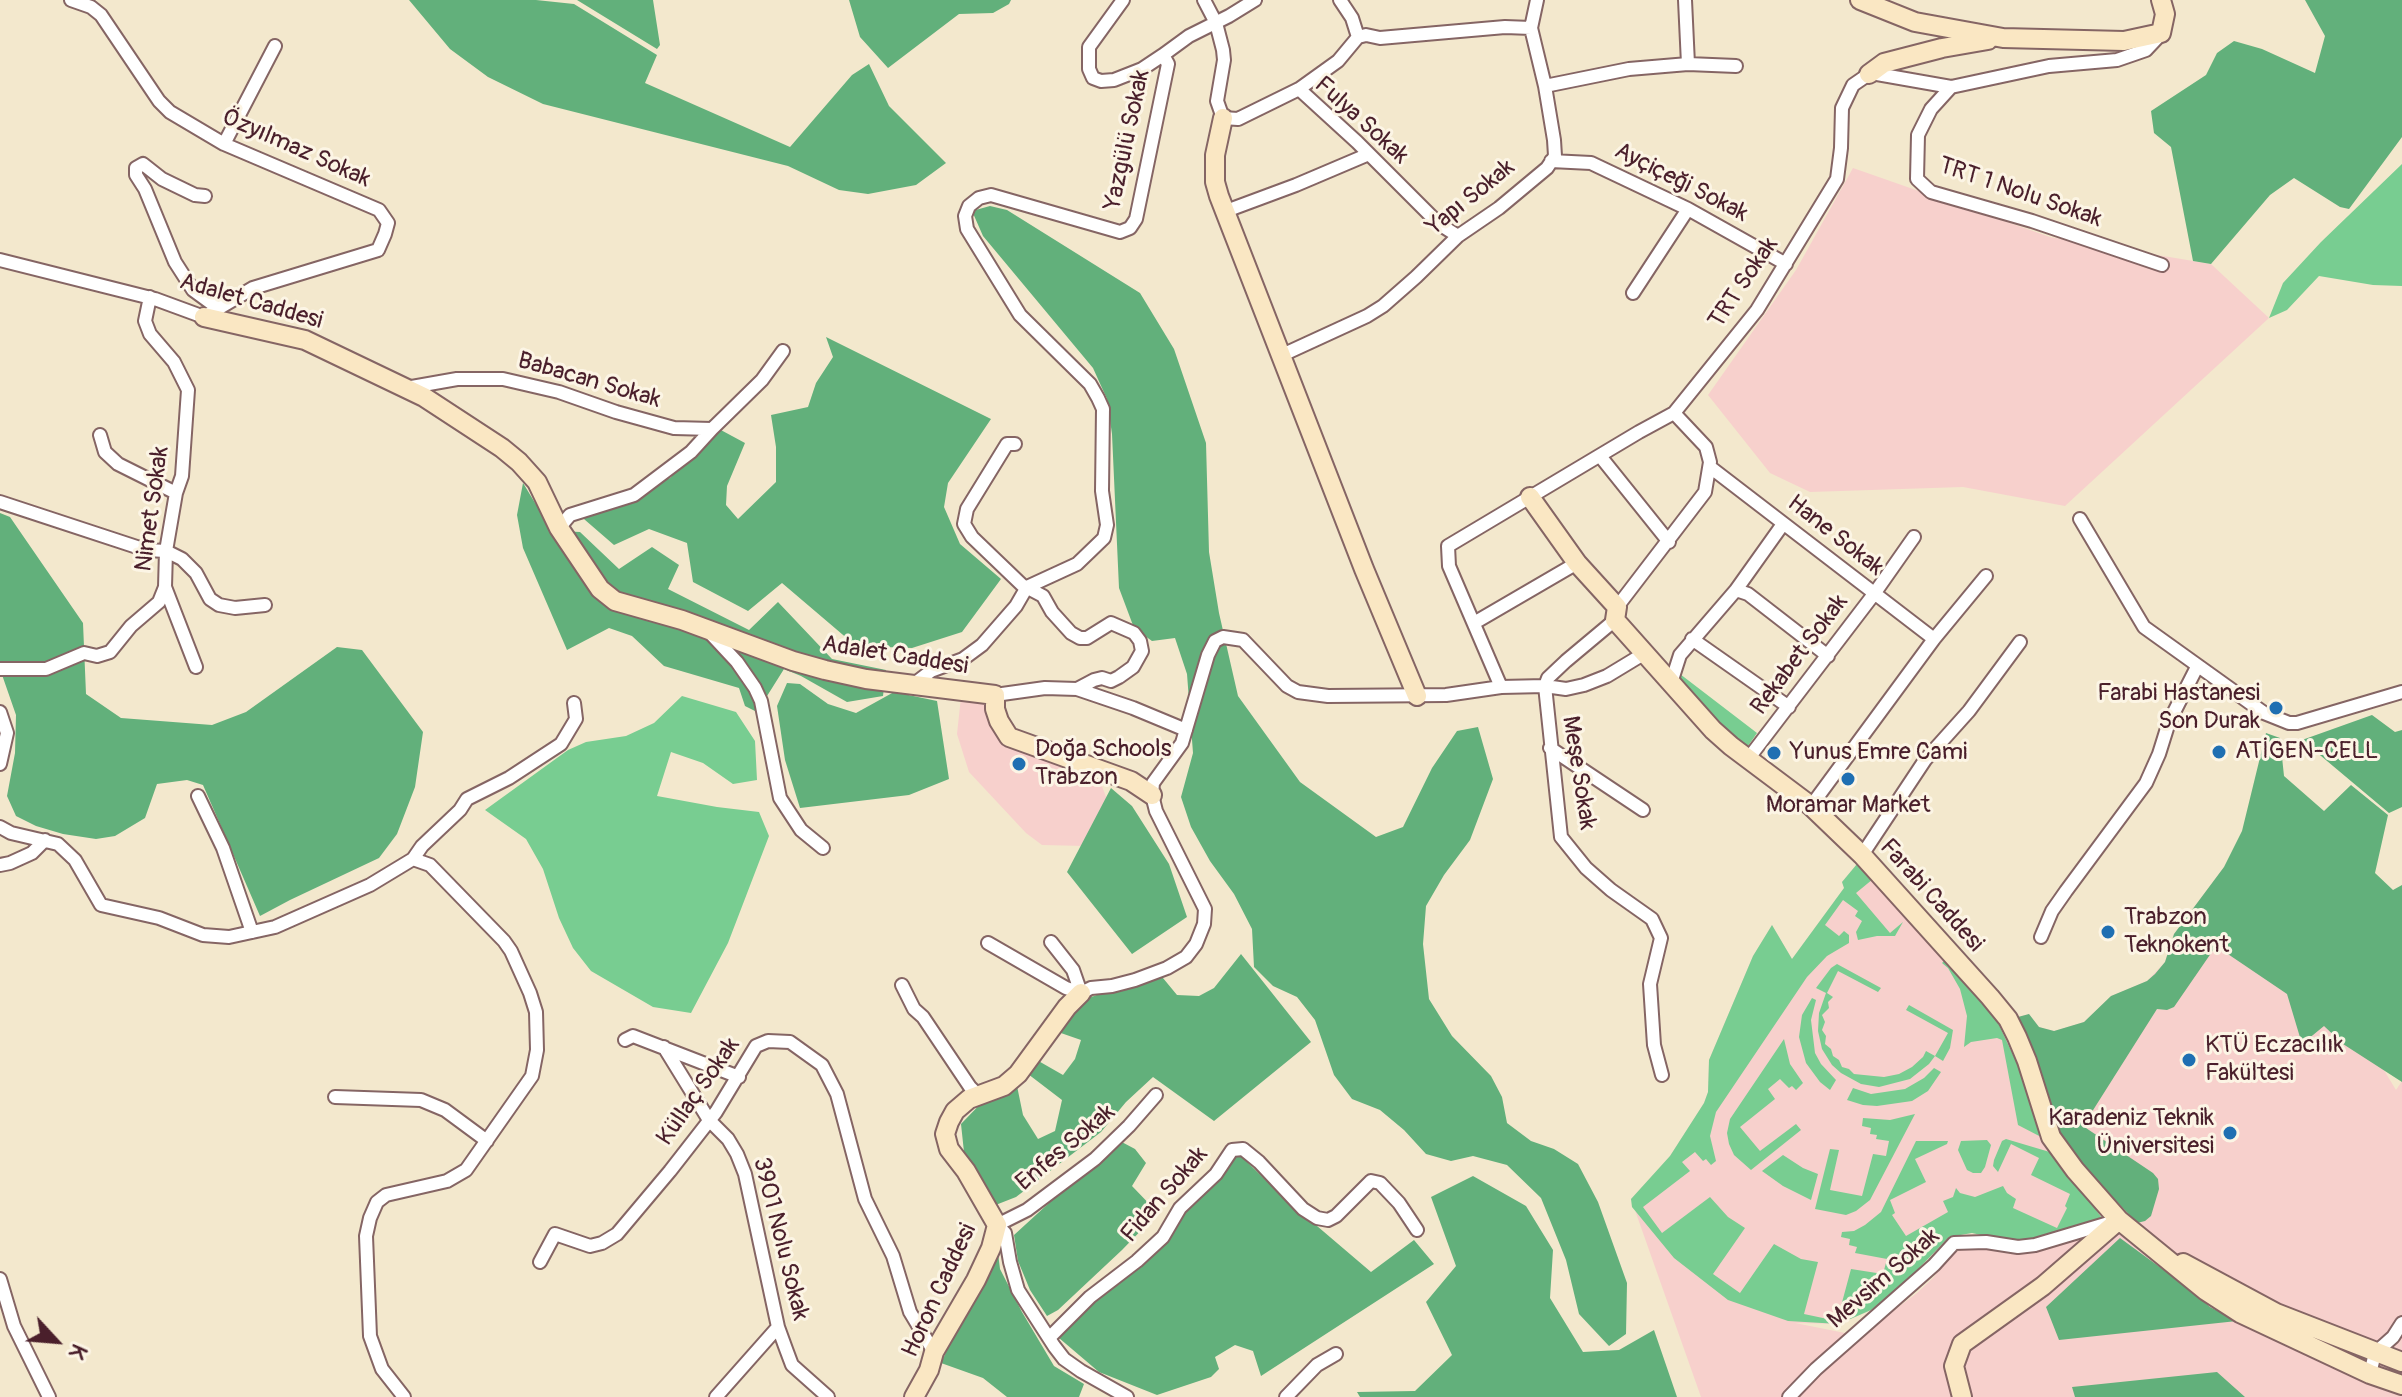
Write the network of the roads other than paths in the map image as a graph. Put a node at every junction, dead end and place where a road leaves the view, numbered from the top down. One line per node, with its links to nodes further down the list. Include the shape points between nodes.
1 (71, 0): 24 (street, Özyılmaz Sokak, via 101,15 170,112)
2 (1123, 0): 16 (street, Yazgülü Sokak, via 1089,47 1093,78 1114,80)
3 (1204, 0): 10 (street)
4 (1255, 0): 10 (street)
5 (1340, 0): 13 (street)
6 (1537, 0): 11 (street, Yapı Sokak)
7 (1685, 0): 17 (street)
8 (1860, 0): 14 (street, via 1915,22)
9 (2161, 0): 12 (street)
10 (1216, 23): 16 (street); 23 (street, via 1224,60 1217,101)
11 (1531, 28): 13 (street); 20 (street, Yapı Sokak)
12 (2161, 33): 14 (street, via 2124,41); 21 (street, via 2146,50 2117,60 2049,66)
13 (1358, 37): 22 (street, via 1338,61)
14 (2003, 38): 19 (street, via 1884,63)
15 (275, 46): 24 (street)
16 (1163, 55): 58 (street, Yazgülü Sokak, via 1168,64 1130,228 1120,232 991,195 969,206 965,216 967,229 1020,315 1090,384 1103,409 1104,538 1077,564)
17 (1688, 64): 18 (street); 20 (street, via 1629,69)
18 (1736, 66)
19 (1869, 74): 21 (street); 32 (street, TRT Sokak, via 1853,85 1842,108 1837,179)
20 (1545, 86): 26 (street, Yapı Sokak, via 1554,140)
21 (1951, 87): 33 (street, TRT 1 Nolu Sokak, via 1931,109 1918,135 1917,179 1931,192)
22 (1299, 89): 23 (street, Fulya Sokak, via 1245,116); 25 (street, Fulya Sokak)
23 (1223, 118): 29 (street, via 1214,169)
24 (224, 144): 36 (street, Özyılmaz Sokak, via 379,210 388,223 378,250 253,288)
25 (1369, 154): 29 (street); 30 (street, Fulya Sokak, via 1439,224)
26 (1551, 161): 28 (street, Ayçiçeği Sokak, via 1591,163); 30 (street, Yapı Sokak)
27 (205, 196): 36 (street, via 162,179 143,164 136,168 175,262)
28 (1688, 209): 32 (street, Ayçiçeği Sokak); 34 (street)
29 (1226, 211): 38 (street)
30 (1458, 236): 38 (street, Yapı Sokak, via 1383,306)
31 (0, 260): 35 (street, Adalet Caddesi)
32 (1786, 264): 40 (street, TRT Sokak, via 1757,310)
33 (2162, 265)
34 (1633, 293)
35 (150, 297): 36 (street, Adalet Caddesi); 46 (street, Nimet Sokak, via 145,321 150,334 174,362 188,390)
36 (212, 313): 39 (street, Adalet Caddesi, via 305,340)
37 (783, 351): 41 (street)
38 (1280, 356): 80 (street)
39 (406, 388): 41 (street, Babacan Sokak, via 457,379 503,379 674,428); 51 (street, Adalet Caddesi, via 519,462 537,482)
40 (1674, 413): 44 (street, TRT Sokak); 45 (street, via 1706,447)
41 (712, 429): 51 (street, via 634,495 570,515)
42 (100, 435): 46 (street, via 105,452 118,464)
43 (1015, 444): 58 (street, via 1007,444 967,509 964,524)
44 (1600, 456): 47 (street, TRT Sokak); 53 (street)
45 (1710, 467): 50 (street, Hane Sokak); 53 (street, via 1705,492)
46 (176, 493): 54 (street, Nimet Sokak)
47 (1530, 497): 55 (street, Farabi Caddesi); 63 (street, TRT Sokak, via 1448,546 1449,566)
48 (0, 502): 54 (street, via 146,550)
49 (2080, 519): 71 (street, via 2144,627)
50 (1783, 524): 59 (street); 60 (street, Hane Sokak)
51 (559, 528): 64 (street, Adalet Caddesi, via 600,589 615,601)
52 (1914, 537): 60 (street, Rekabet Sokak)
53 (1669, 542): 62 (street)
54 (166, 551): 57 (street, Nimet Sokak); 61 (street, via 196,573 219,605)
55 (1577, 563): 62 (street, Farabi Caddesi); 63 (street)
56 (1986, 576): 66 (street)
57 (165, 587): 70 (street); 72 (street, Nimet Sokak, via 159,602 110,652 84,653 46,669)
58 (1027, 587): 74 (street, via 982,645); 77 (street, via 1043,596 1061,623 1080,638 1111,623 1140,641 1142,651 1133,667 1111,681 1102,678)
59 (1736, 590): 65 (street); 69 (street)
60 (1874, 594): 66 (street, Hane Sokak); 69 (street, Rekabet Sokak)
61 (265, 605)
62 (1616, 613): 68 (street, Farabi Caddesi); 75 (street)
63 (1474, 623): 76 (street, TRT Sokak)
64 (707, 629): 74 (street, Adalet Caddesi, via 825,670); 94 (street, via 755,688 780,798 801,830)
65 (1692, 639): 73 (street); 82 (street)
66 (1934, 639): 90 (street)
67 (2020, 642): 95 (street, via 1925,760)
68 (1645, 653): 73 (street, Farabi Caddesi); 75 (street, Meşe Sokak, via 1584,685)
69 (1828, 656): 82 (street, Rekabet Sokak)
70 (196, 667)
71 (2197, 667): 78 (street, via 2264,713 2289,723); 99 (street, via 2146,783 2052,911)
72 (0, 669)
73 (1671, 683): 86 (street, Farabi Caddesi)
74 (914, 684): 79 (street, Adalet Caddesi)
75 (1545, 686): 76 (street); 85 (street, Meşe Sokak)
76 (1501, 687): 80 (street)
77 (1077, 689): 79 (street); 84 (street)
78 (2402, 692)
79 (995, 695): 88 (street, Adalet Caddesi, via 999,721 1009,737 1131,781)
80 (1417, 696): 84 (street, via 1298,692 1243,640 1223,637 1208,655)
81 (574, 703): 96 (street, via 576,719 561,744 467,799)
82 (1789, 707): 86 (street, Rekabet Sokak)
83 (0, 712): 87 (street, via 7,733)
84 (1186, 730): 88 (street, via 1153,783)
85 (1550, 748): 91 (street); 106 (street, Meşe Sokak, via 1561,837 1586,868 1652,919 1661,938 1650,984 1654,1045)
86 (1748, 759): 90 (street, Farabi Caddesi)
87 (0, 764)
88 (1152, 795): 103 (street, via 1205,909 1204,924 1186,957 1167,968)
89 (198, 796): 98 (street, via 223,848)
90 (1811, 806): 95 (street, Farabi Caddesi)
91 (1643, 810)
92 (0, 827): 93 (street)
93 (45, 840): 97 (street, via 32,853); 98 (street, via 75,860 101,905 203,935)
94 (823, 848)
95 (1862, 855): 113 (street, Farabi Caddesi, via 2008,1019 2051,1137)
96 (413, 859): 98 (street, via 370,885); 112 (street, via 430,865 504,941 536,1012 532,1076)
97 (0, 865)
98 (252, 932)
99 (2041, 937)
100 (1051, 942): 103 (street, via 1073,970)
101 (988, 943): 103 (street)
102 (902, 985): 109 (street)
103 (1081, 993): 109 (street, Horon Caddesi, via 1018,1074)
104 (625, 1040): 105 (street, via 633,1036)
105 (664, 1047): 107 (street); 111 (street, 3901 Nolu Sokak)
106 (1662, 1075)
107 (739, 1077): 111 (street, Küllaç Sokak); 122 (street, Küllaç Sokak, via 756,1046 768,1041 790,1042 822,1065 837,1094 865,1199 893,1256 910,1312)
108 (1156, 1095): 114 (street, Enfes Sokak, via 1095,1159 1027,1210)
109 (979, 1096): 114 (street, Horon Caddesi, via 955,1111 945,1134)
110 (335, 1097): 112 (street, via 421,1100 445,1110)
111 (709, 1120): 117 (street, Küllaç Sokak, via 617,1234 590,1246 555,1234); 120 (street, 3901 Nolu Sokak, via 728,1139 745,1174)
112 (487, 1141): 129 (street, via 466,1170 447,1181 386,1195 370,1218 370,1336 382,1369)
113 (2119, 1220): 116 (street, Farabi Caddesi); 135 (street, Mevsim Sokak, via 2035,1245 1954,1243); 136 (street, via 2043,1286 1962,1344 1954,1366)
114 (997, 1225): 121 (street, via 1005,1233 1018,1290); 122 (street, Horon Caddesi, via 976,1280)
115 (1417, 1230): 121 (street, Fidan Sokak, via 1399,1203 1371,1181 1336,1216 1317,1218 1243,1149 1232,1150 1216,1174 1180,1208 1163,1237)
116 (2159, 1252): 123 (street, Farabi Caddesi, via 2276,1313); 126 (street, Farabi Caddesi, via 2240,1313)
117 (540, 1262)
118 (0, 1279): 128 (street, via 14,1326)
119 (2402, 1323): 123 (street)
120 (778, 1327): 130 (street); 131 (street, 3901 Nolu Sokak, via 792,1365)
121 (1049, 1338): 133 (street, via 1064,1359)
122 (934, 1352): 132 (street, Horon Caddesi)
123 (2375, 1353): 125 (street, Farabi Caddesi); 126 (street)
124 (1336, 1354): 134 (street, via 1317,1365)
125 (2402, 1361): 127 (street)
126 (2370, 1374): 127 (street, Farabi Caddesi)
127 (2402, 1385)
128 (49, 1397)
129 (404, 1397)
130 (716, 1397)
131 (828, 1397)
132 (914, 1397)
133 (1127, 1397)
134 (1286, 1397)
135 (1789, 1397)
136 (1962, 1397)

